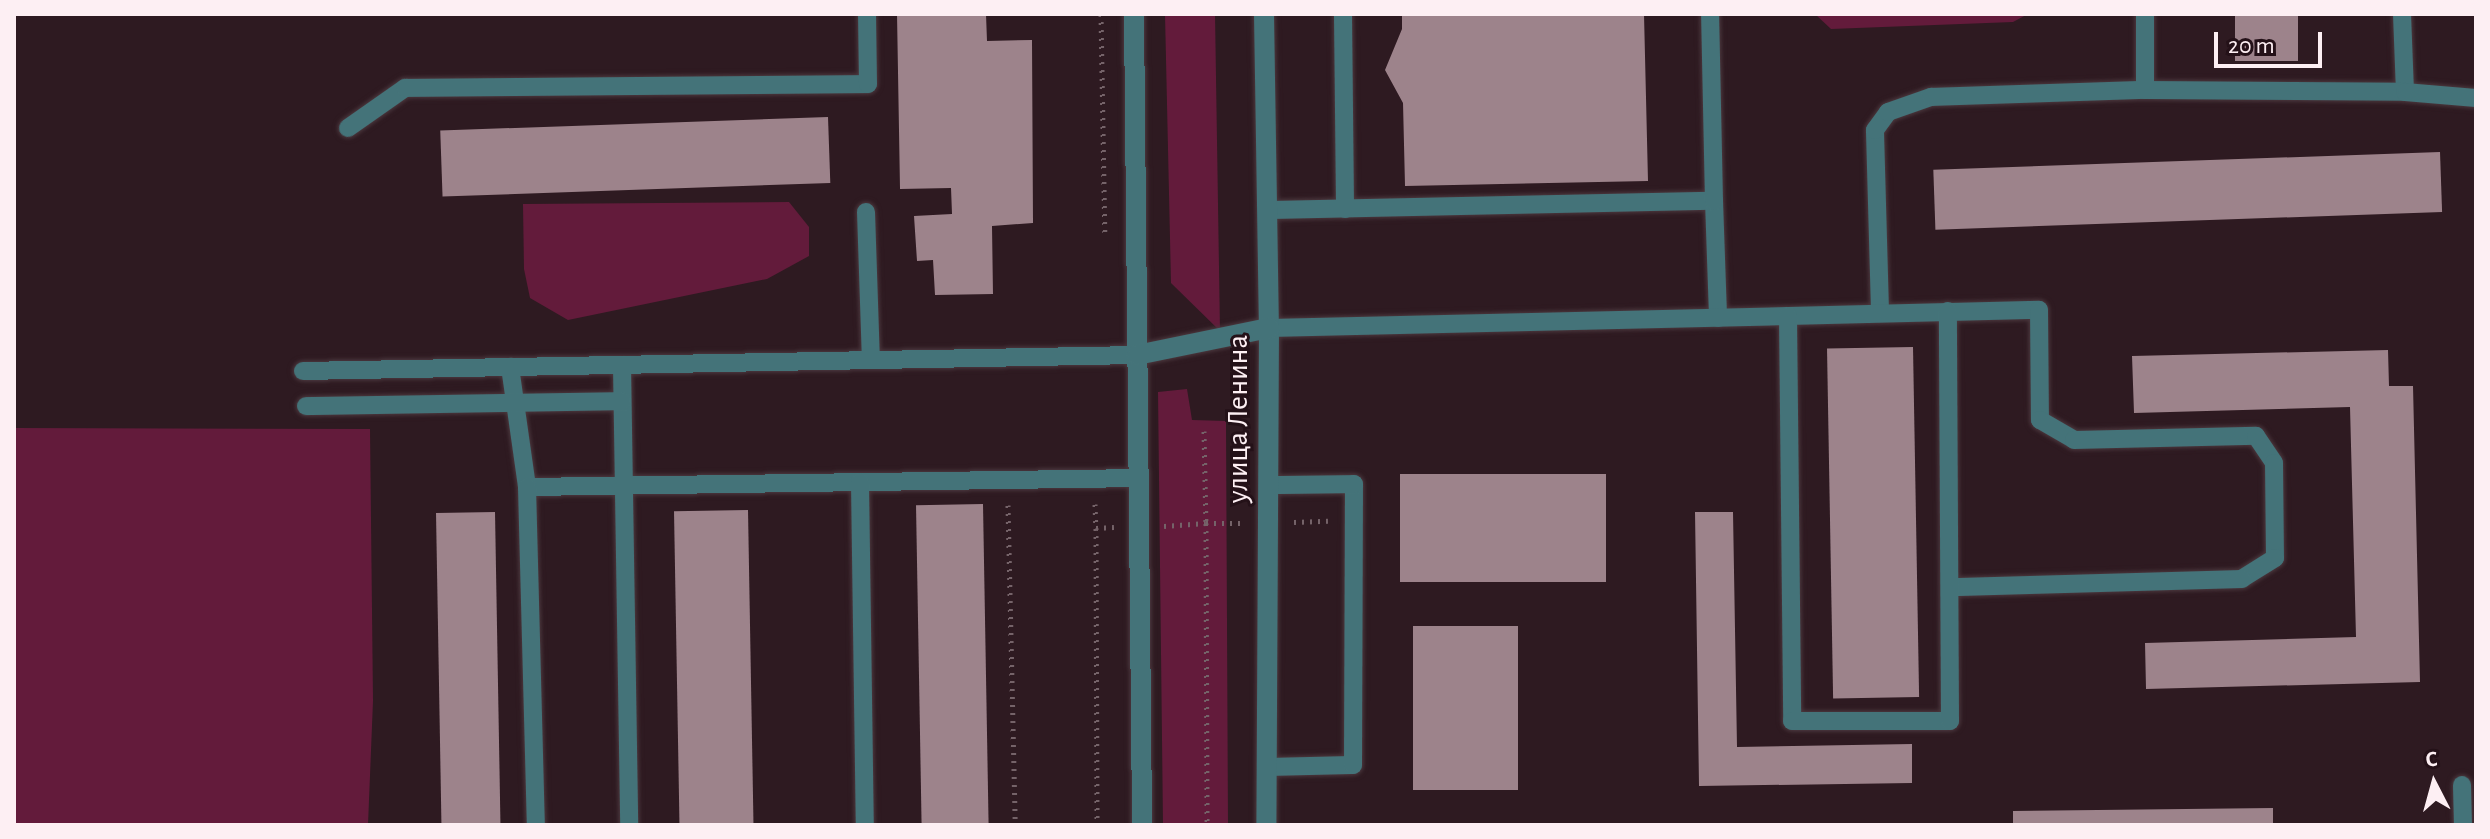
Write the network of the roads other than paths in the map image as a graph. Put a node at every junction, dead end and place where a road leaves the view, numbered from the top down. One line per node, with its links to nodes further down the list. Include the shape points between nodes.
1 (867, 14): 11 (lane, via 868,84 405,88)
2 (1134, 14): 21 (street)
3 (1264, 14): 14 (street, улица Ленина)
4 (1343, 14): 13 (lane)
5 (1710, 14): 12 (lane)
6 (2145, 14): 8 (lane)
7 (2402, 14): 9 (lane)
8 (2145, 90): 9 (lane); 16 (lane, via 1931,97 1888,112 1875,130)
9 (2405, 92): 10 (lane)
10 (2476, 98)
11 (348, 128)
12 (1714, 201): 13 (lane); 19 (lane)
13 (1345, 209): 14 (lane)
14 (1268, 210): 20 (street, улица Ленина)
15 (866, 212): 22 (lane)
16 (1880, 311): 17 (lane); 18 (lane)
17 (1948, 311): 34 (lane); 34 (lane, via 2039,310 2040,420 2074,440 2256,436 2274,463 2275,558 2242,579)
18 (1788, 316): 19 (lane); 34 (lane, via 1792,721 1950,721)
19 (1718, 318): 20 (lane)
20 (1269, 328): 21 (street); 31 (street, улица Ленина)
21 (1137, 355): 22 (lane); 29 (street)
22 (871, 360): 23 (lane)
23 (622, 365): 24 (lane); 26 (lane)
24 (510, 367): 25 (lane); 27 (lane)
25 (303, 371)
26 (622, 401): 27 (lane); 32 (lane)
27 (514, 402): 28 (lane); 33 (lane)
28 (306, 406)
29 (1139, 478): 30 (lane); 40 (street)
30 (860, 482): 32 (lane); 39 (lane)
31 (1268, 485): 35 (street, улица Ленина); 35 (lane, via 1354,484 1353,765)
32 (620, 486): 33 (lane); 38 (lane)
33 (527, 487): 37 (lane)
34 (1950, 587)
35 (1266, 767): 41 (street, улица Ленина)
36 (2462, 785): 42 (lane)
37 (536, 825)
38 (629, 825)
39 (865, 825)
40 (1142, 825)
41 (1266, 825)
42 (2463, 825)

